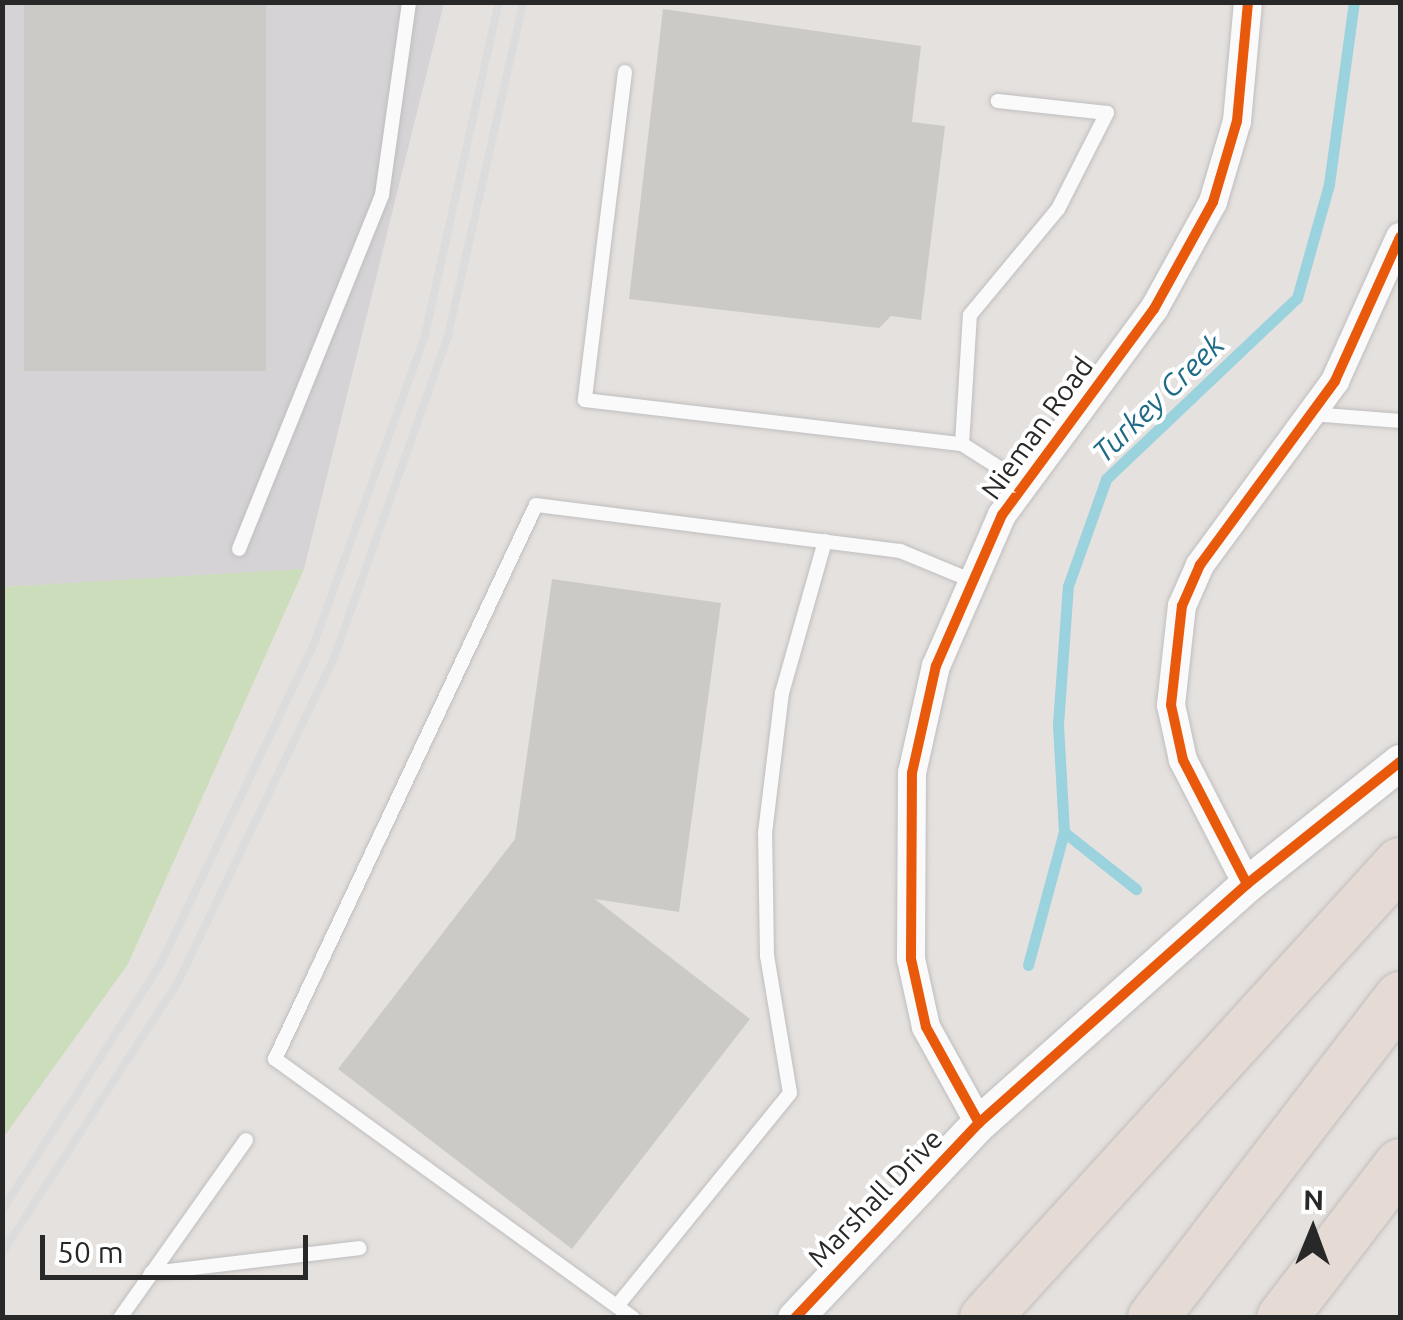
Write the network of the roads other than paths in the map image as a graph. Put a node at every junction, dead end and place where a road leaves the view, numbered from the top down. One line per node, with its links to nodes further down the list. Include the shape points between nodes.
1 (409, 2): 11 (lane, via 382,195)
2 (1248, 2): 9 (street, Nieman Road, via 1237,121 1213,202 1154,309)
3 (624, 72): 8 (lane, via 584,400)
4 (998, 101): 8 (lane, via 1106,113 1058,210 970,315)
5 (1400, 237): 6 (street, via 1381,294)
6 (1311, 414): 7 (lane); 15 (street, via 1200,565 1172,654 1183,760)
7 (1400, 422)
8 (962, 444): 9 (lane)
9 (1024, 482): 12 (street, Nieman Road)
10 (825, 541): 12 (lane, via 900,551); 22 (lane, via 782,693 765,833 767,956 790,1094); 22 (lane, via 536,505 275,1059)
11 (239, 549)
12 (968, 579): 17 (street, Nieman Road, via 912,773 906,877 926,1027)
13 (1400, 762): 15 (street, Marshall Drive)
14 (1400, 863): 26 (highway)
15 (1247, 884): 17 (street, Marshall Drive)
16 (1400, 997): 27 (highway)
17 (979, 1123): 25 (street, Marshall Drive)
18 (246, 1140): 21 (lane)
19 (1400, 1164): 28 (highway)
20 (360, 1248): 21 (lane)
21 (151, 1273): 23 (lane)
22 (617, 1306): 24 (lane)
23 (120, 1318)
24 (633, 1318)
25 (795, 1318)
26 (985, 1318)
27 (1153, 1318)
28 (1282, 1318)

